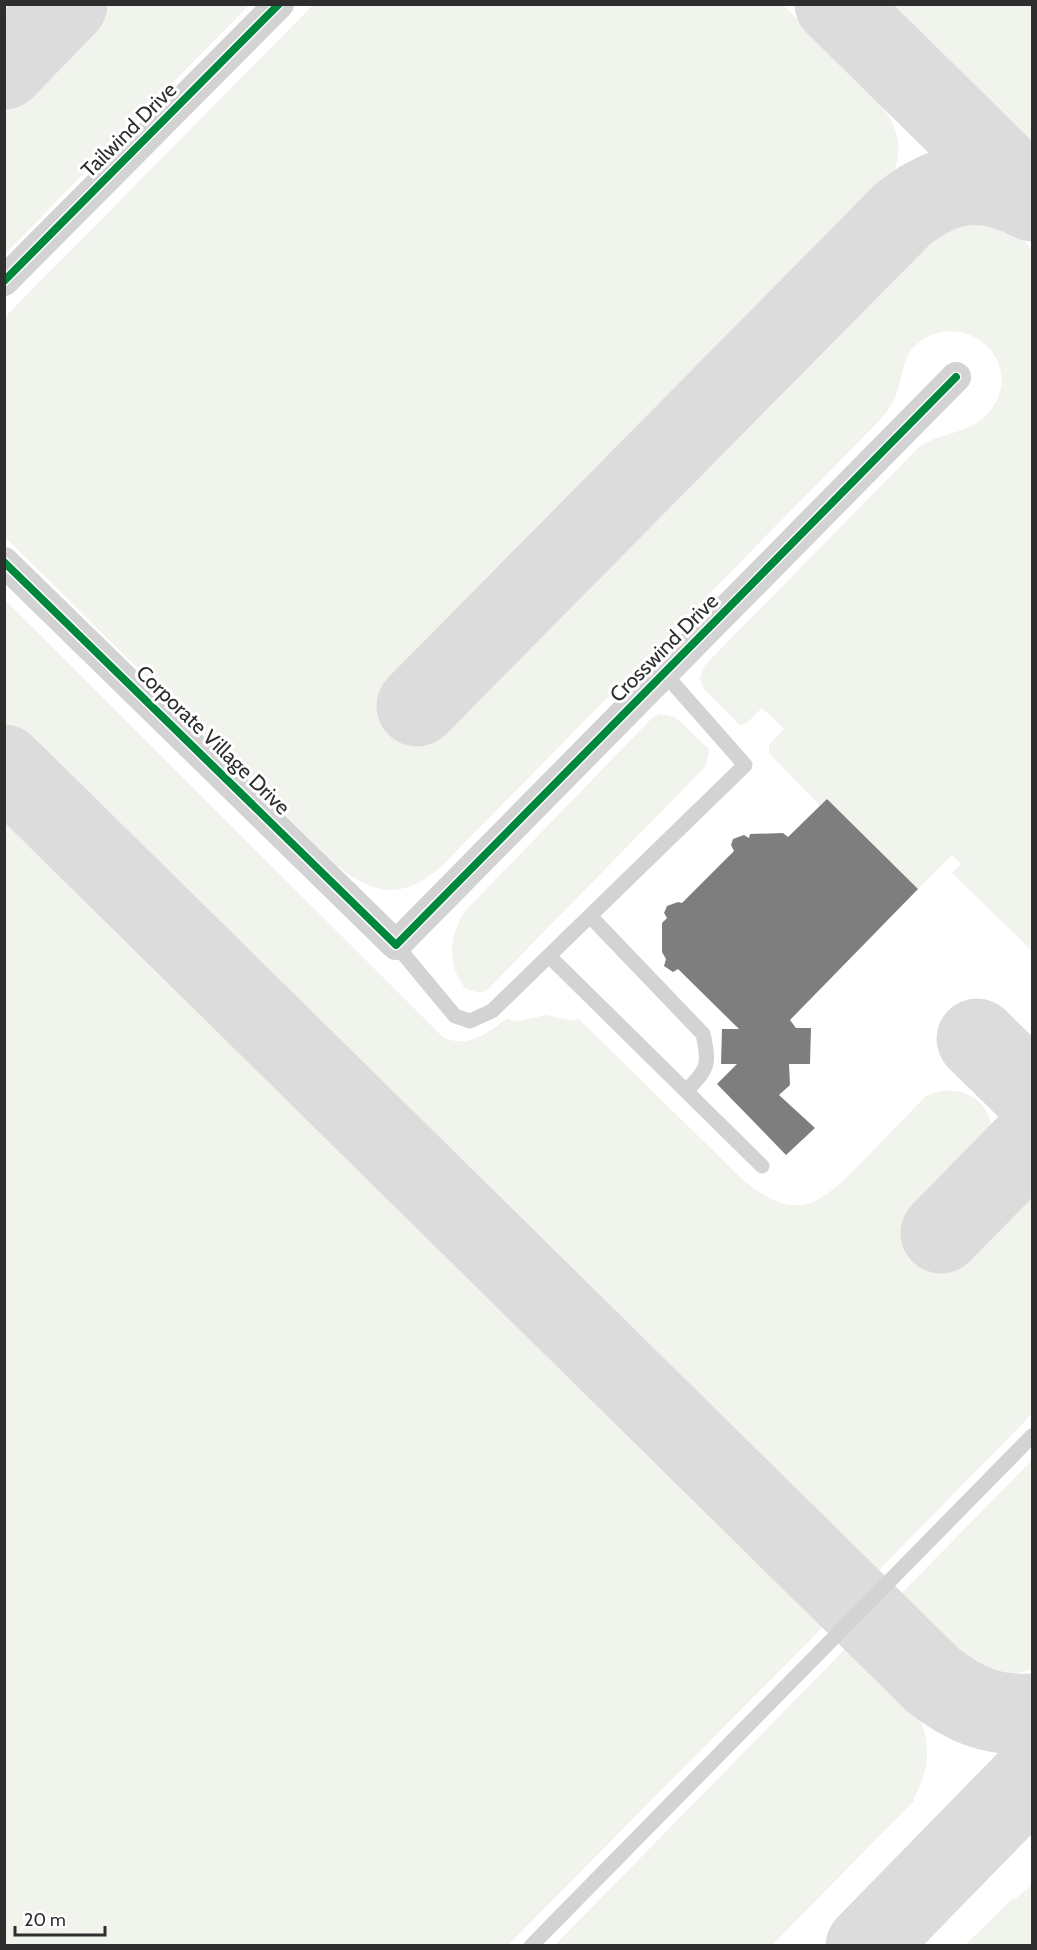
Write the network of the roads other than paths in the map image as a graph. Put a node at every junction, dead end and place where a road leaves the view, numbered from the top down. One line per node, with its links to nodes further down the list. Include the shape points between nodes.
1 (279, 4): 2 (street, Tailwind Drive)
2 (4, 281)
3 (956, 377): 5 (street, Crosswind Drive)
4 (4, 562): 7 (street, Corporate Village Drive)
5 (664, 674): 6 (lane, via 746,765); 7 (street, Crosswind Drive)
6 (590, 916): 8 (lane); 9 (lane, via 703,1034 708,1055 706,1071)
7 (396, 945): 8 (lane, via 455,1016 470,1021 492,1011)
8 (549, 956): 9 (lane)
9 (686, 1091): 10 (lane)
10 (762, 1166)
11 (1032, 1436): 12 (lane)
12 (531, 1946)

